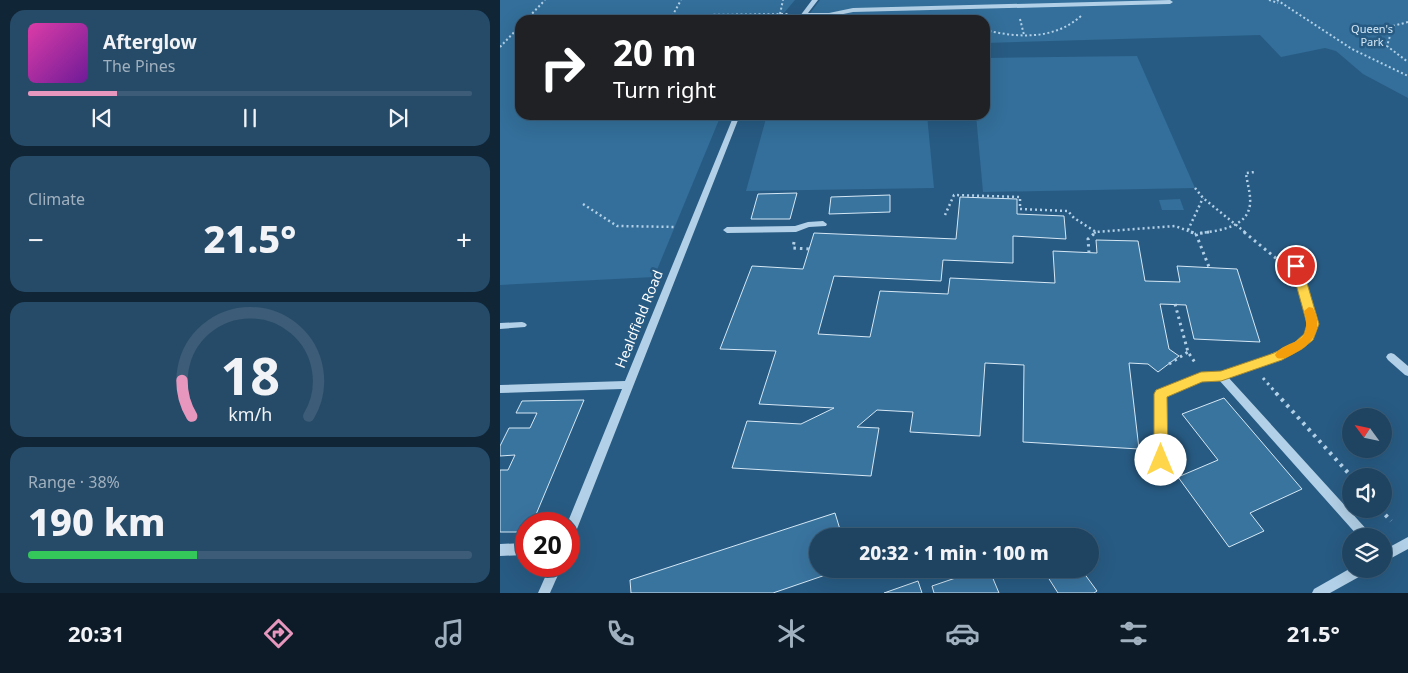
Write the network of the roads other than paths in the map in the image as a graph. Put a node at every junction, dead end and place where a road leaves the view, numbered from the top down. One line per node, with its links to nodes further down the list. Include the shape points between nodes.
1 (815, 0): 4 (street)
2 (1170, 2): 3 (street, via 853,10)
3 (841, 14): 5 (street)
4 (804, 15)
5 (828, 15)
6 (735, 120): 15 (street, Healdfield Road)
7 (823, 224): 8 (street, via 796,229)
8 (727, 230)
9 (1291, 266): 14 (street, via 1313,324 1309,337 1278,356)
10 (522, 325): 11 (street)
11 (500, 326)
12 (1391, 356): 13 (street)
13 (1408, 372)
14 (1221, 376): 17 (street, via 1201,377 1161,394); 19 (street)
15 (629, 385): 16 (street); 18 (street, Healdfield Road)
16 (500, 389)
17 (1161, 460)
18 (578, 512)
19 (1358, 528)
20 (1408, 543): 23 (street)
21 (515, 549): 22 (street)
22 (500, 550)
23 (1392, 552)
24 (551, 577): 26 (street)
25 (1346, 578): 27 (street)
26 (544, 593)
27 (1318, 593)

